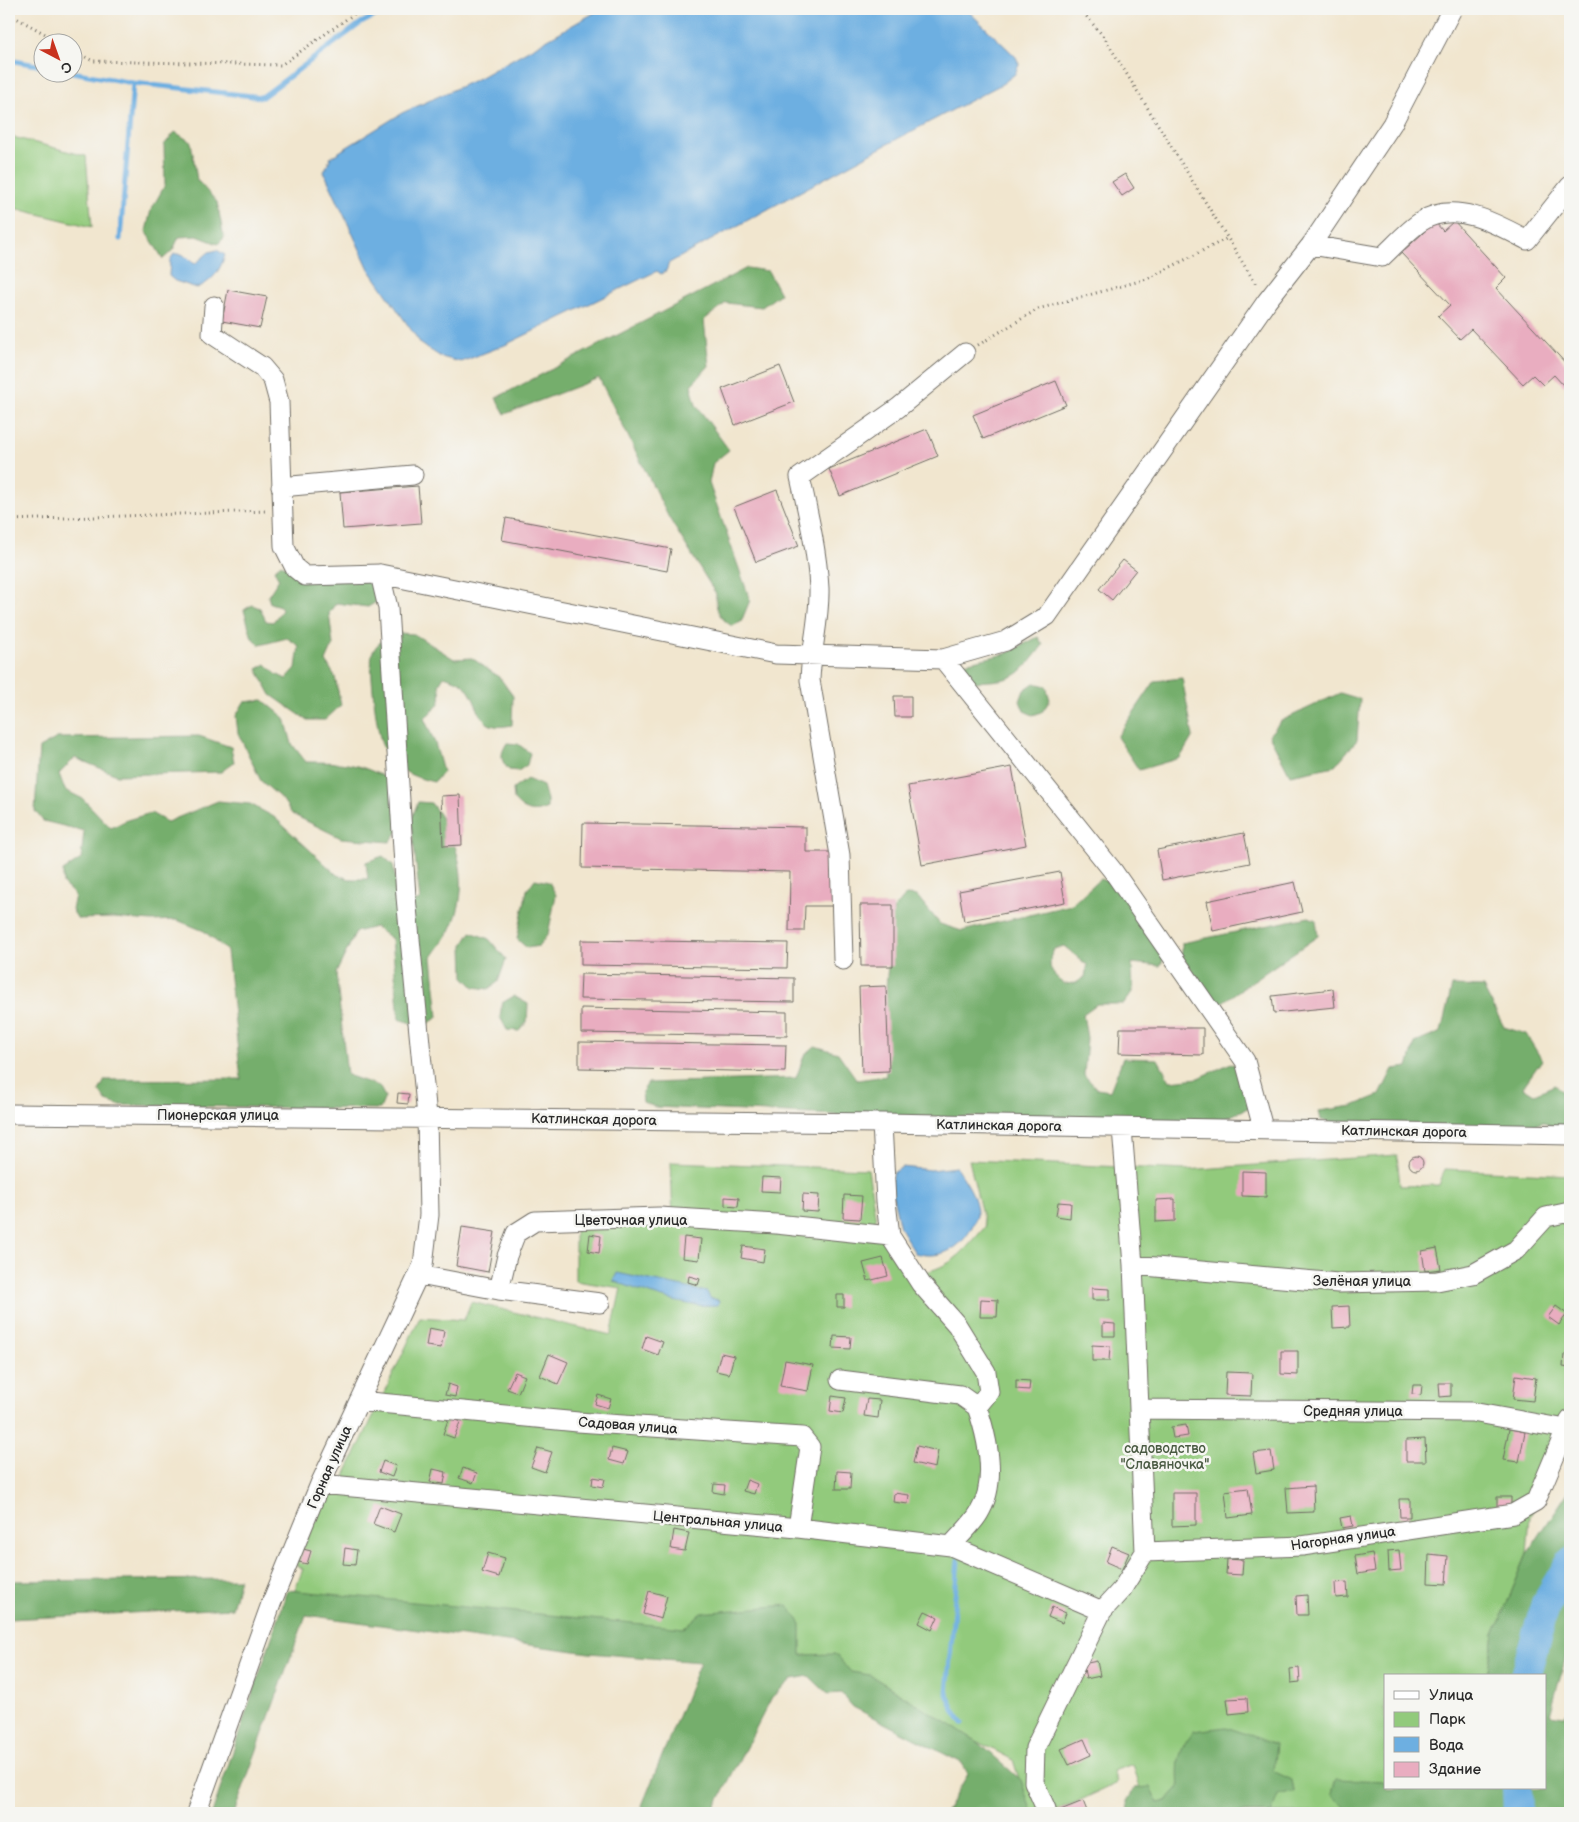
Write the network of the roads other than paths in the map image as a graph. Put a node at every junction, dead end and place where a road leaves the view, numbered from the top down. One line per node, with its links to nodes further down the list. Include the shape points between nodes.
1 (1452, 9): 3 (street, via 1392,124)
2 (1570, 186): 3 (street, via 1526,240 1491,221 1447,212 1423,220 1382,257)
3 (1311, 245): 10 (street, via 1266,301 1047,616 1006,641)
4 (214, 306): 7 (street, via 212,334 262,367 273,380 279,402)
5 (965, 353): 9 (street, via 898,408 800,478 810,521 819,588 817,626)
6 (413, 475): 7 (street)
7 (281, 487): 8 (street, via 284,546 295,568 305,576)
8 (380, 574): 9 (street, via 776,654); 13 (street, Горная улица, via 388,608 406,897)
9 (811, 655): 10 (street); 11 (street, via 810,680 840,854)
10 (943, 659): 16 (street, via 1114,871 1245,1061)
11 (843, 960)
12 (9, 1114): 13 (street, Пионерская улица)
13 (427, 1116): 14 (street, Катлинская дорога); 21 (street, Горная улица, via 429,1215)
14 (882, 1122): 15 (street, Катлинская дорога); 19 (street)
15 (1122, 1128): 16 (street, Катлинская дорога); 20 (street)
16 (1263, 1128): 17 (street, Катлинская дорога)
17 (1570, 1135)
18 (1570, 1215): 20 (street, Зелёная улица, via 1546,1217 1516,1250 1473,1274 1437,1281 1338,1283)
19 (890, 1236): 22 (street, Цветочная улица, via 776,1224 660,1217 534,1221 516,1233); 26 (street, via 921,1284 957,1325 986,1372 989,1392)
20 (1133, 1265): 27 (street)
21 (419, 1275): 22 (street); 25 (street, Горная улица)
22 (499, 1290): 23 (street)
23 (600, 1303)
24 (840, 1380): 26 (street, via 960,1395)
25 (359, 1401): 29 (street, Горная улица); 30 (street, Садовая улица, via 578,1422 802,1437 810,1447)
26 (976, 1407): 31 (street, via 987,1437 989,1484 980,1512)
27 (1140, 1409): 28 (street, Средняя улица, via 1472,1412); 32 (street)
28 (1568, 1424): 32 (street, Нагорная улица, via 1536,1501 1513,1514 1302,1546)
29 (320, 1484): 30 (street, Центральная улица); 35 (street, Горная улица, via 272,1604)
30 (798, 1528): 31 (street, Центральная улица)
31 (951, 1546): 33 (street, Центральная улица)
32 (1145, 1552): 33 (street, via 1122,1589)
33 (1102, 1612): 34 (street, via 1035,1748 1034,1782)
34 (1046, 1809)
35 (196, 1813)

